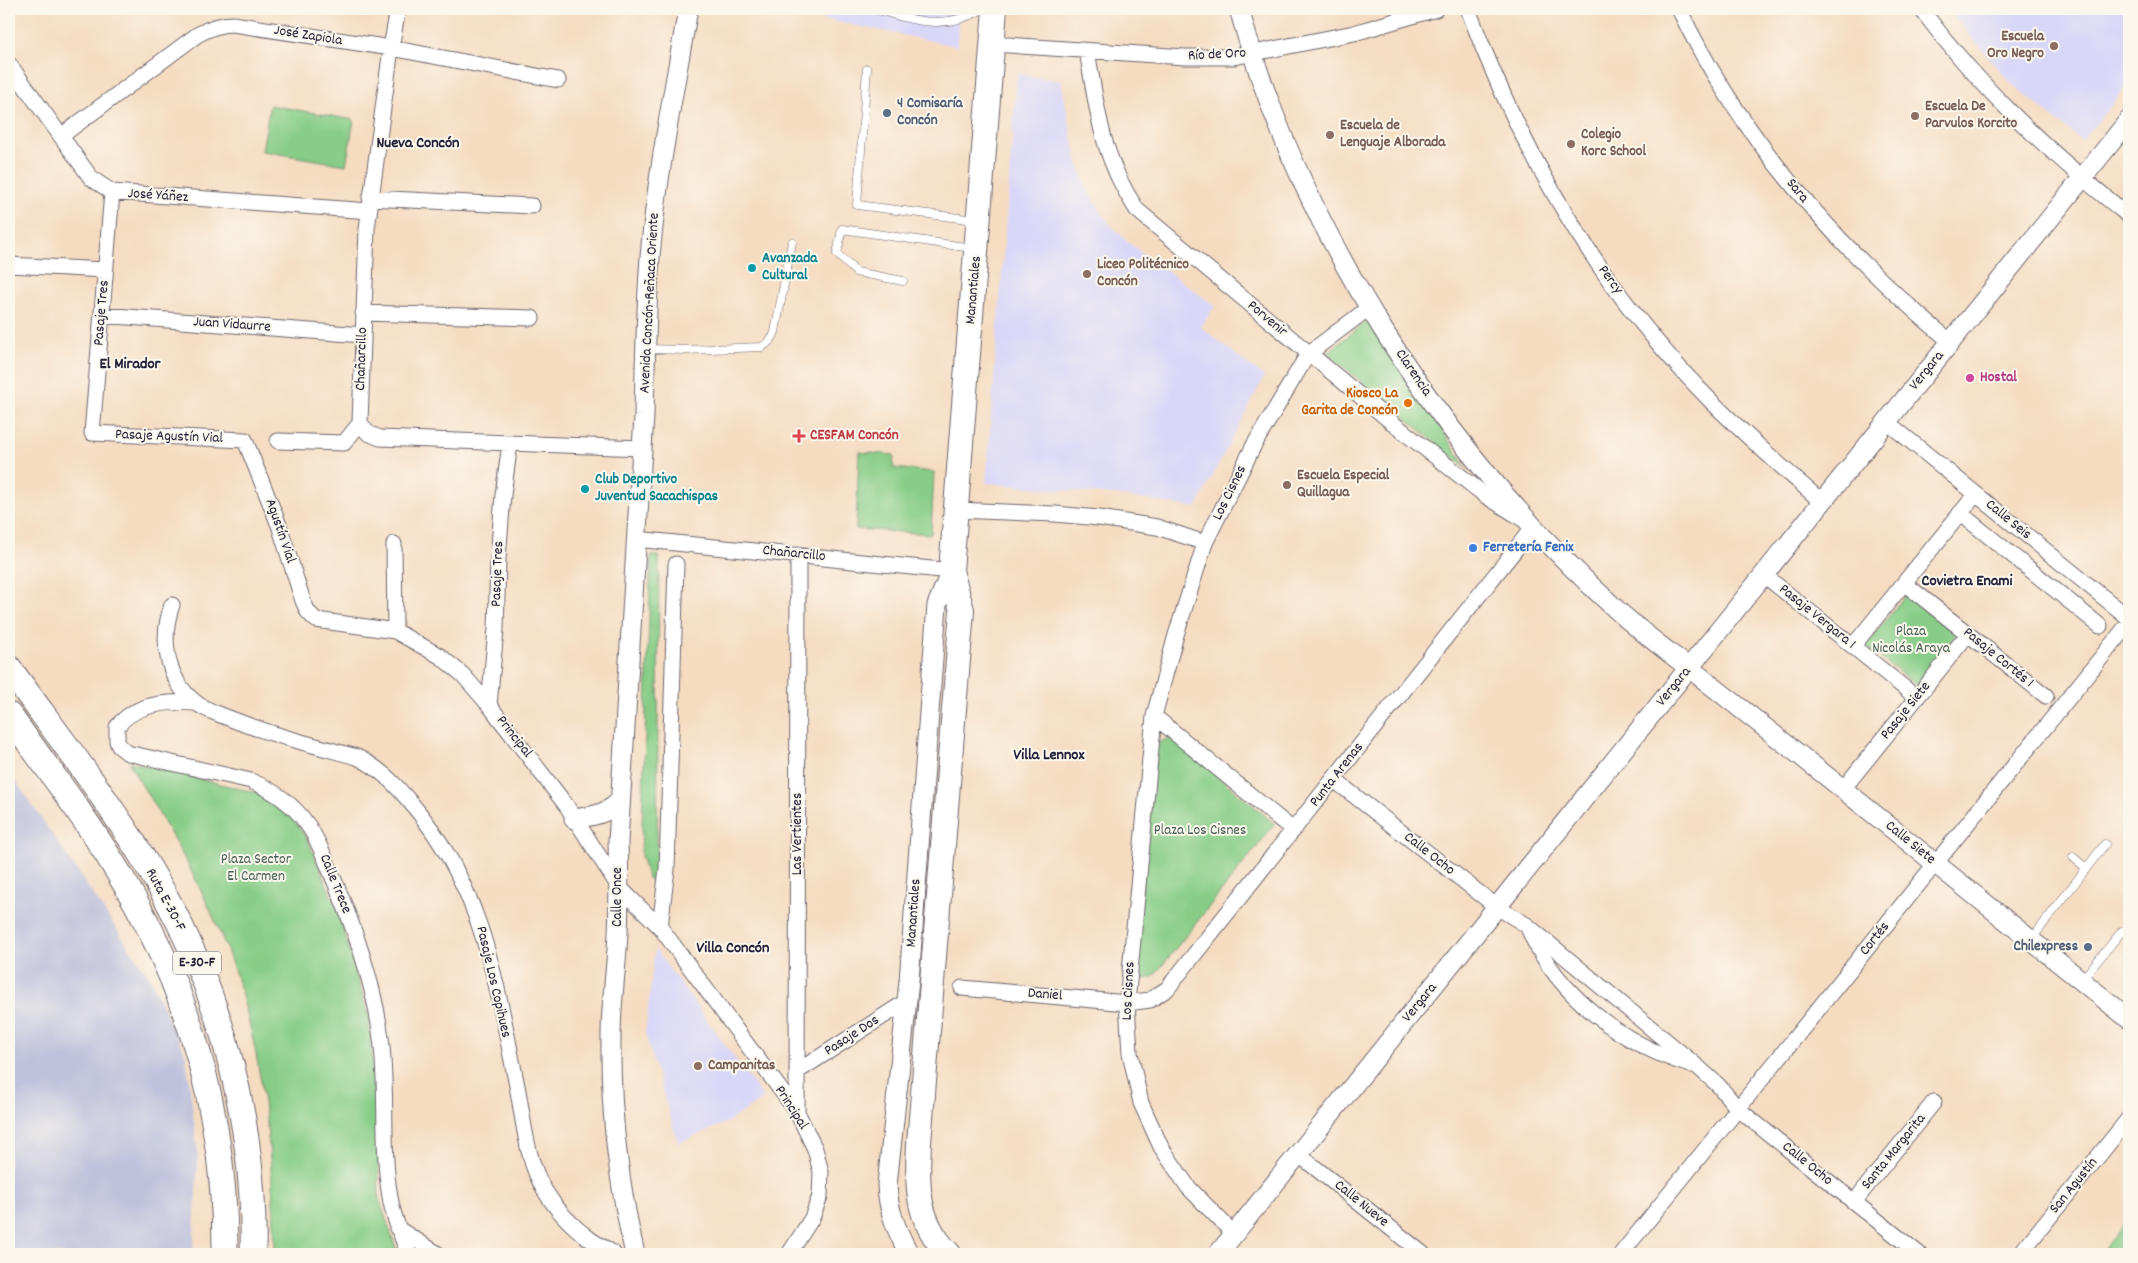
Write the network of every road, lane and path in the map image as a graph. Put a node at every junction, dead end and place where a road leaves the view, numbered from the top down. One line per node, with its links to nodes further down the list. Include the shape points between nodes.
1 (398, 9): 12 (street, Chañarcillo)
2 (688, 9): 37 (street, Avenida Concón-Reñaca Oriente, via 656,207)
3 (875, 9): 4 (lane, via 907,19 938,23 963,18)
4 (983, 9)
5 (995, 9): 11 (main road, Manantiales)
6 (1239, 9): 14 (street, Clarencia)
7 (1436, 9): 14 (street, Río de Oro, via 1354,33)
8 (1468, 9): 47 (street, Percy, via 1528,149 1614,287 1704,394)
9 (1679, 9): 36 (street, Sara, via 1728,96 1782,173 1844,245)
10 (1921, 9): 20 (street, via 1990,92)
11 (993, 44): 13 (street, Río de Oro); 25 (main road, Manantiales)
12 (391, 48): 17 (street, José Zapiola); 19 (street, José Zapiola, via 233,24 214,26); 22 (street, Chañarcillo)
13 (1086, 51): 14 (street, Río de Oro, via 1216,58); 38 (street, Porvenir, via 1106,149 1114,171 1138,210)
14 (1251, 53): 31 (street, Clarencia, via 1303,182)
15 (9, 64): 19 (street, José Yáñez)
16 (867, 69): 25 (lane, via 858,205)
17 (558, 80)
18 (2129, 120): 20 (street, Vergara)
19 (61, 136): 21 (street, José Yáñez, via 91,178)
20 (2082, 178): 24 (street); 36 (street, Vergara)
21 (112, 192): 22 (street, José Yáñez); 29 (street, Pasaje Tres)
22 (369, 205): 23 (street, José Yáñez); 32 (street, Chañarcillo)
23 (532, 206)
24 (2129, 216)
25 (979, 220): 27 (main road, Manantiales)
26 (792, 242): 37 (lane, via 776,332 766,345)
27 (977, 248): 30 (lane, via 842,229 837,254 856,272); 48 (main road, Manantiales)
28 (9, 265): 29 (street)
29 (105, 270): 33 (street, Pasaje Tres)
30 (903, 281)
31 (1370, 307): 38 (street, Los Cisnes); 50 (street, Clarencia, via 1434,405)
32 (363, 313): 34 (street); 35 (street, Chañarcillo)
33 (102, 315): 35 (street, Juan Vidaurre); 41 (street, Pasaje Tres)
34 (532, 318)
35 (363, 335): 40 (street, Chañarcillo)
36 (1951, 342): 39 (street, Vergara)
37 (644, 349): 45 (street, Avenida Concón-Reñaca Oriente)
38 (1308, 354): 50 (street, Porvenir, via 1486,496); 52 (street, Los Cisnes, via 1254,445)
39 (1887, 422): 46 (street, Calle Seis); 47 (street, Vergara)
40 (360, 423): 43 (street, via 344,444); 44 (street, via 368,433 380,438)
41 (92, 433): 42 (street, Pasaje Agustín Vial)
42 (245, 440): 61 (street, Agustín Vial, via 279,525 302,601)
43 (278, 441)
44 (510, 443): 45 (street); 72 (street, Pasaje Tres, via 501,513)
45 (642, 448): 51 (street, Avenida Concón-Reñaca Oriente)
46 (1976, 494): 49 (street); 60 (street, Calle Seis)
47 (1822, 502): 57 (street, Vergara)
48 (956, 510): 52 (street, via 1099,518 1157,527); 56 (main road, Manantiales)
49 (1960, 513): 58 (street); 63 (street, Calle Seis)
50 (1534, 526): 68 (street, Clarencia, via 1616,609); 75 (street, Punta Arenas)
51 (636, 539): 54 (street, Chañarcillo); 77 (street, Calle Once)
52 (1206, 543): 74 (street, Los Cisnes)
53 (394, 544): 64 (street)
54 (798, 555): 56 (street, Chañarcillo); 96 (street, Las Vertientes)
55 (676, 564): 87 (street, via 667,869)
56 (951, 570): 92 (street, Manantiales, via 937,605); 113 (main road, Manantiales, via 962,610 918,1180 928,1227)
57 (1764, 575): 66 (street, Pasaje Vergara 1); 68 (street, Vergara)
58 (1904, 582): 65 (street, Pasaje Cortés 1); 66 (street)
59 (172, 605): 71 (street, Pasaje Los Copihues, via 166,628 167,654 177,681)
60 (2129, 618)
61 (316, 620): 64 (street, Principal)
62 (2129, 623): 82 (street, Cortés)
63 (2100, 626)
64 (395, 632): 72 (street, Principal, via 440,656 463,675)
65 (1968, 634): 69 (street, Pasaje Cortés 1); 70 (street, Pasaje Siete)
66 (1853, 646): 70 (street, Pasaje Vergara 1)
67 (9, 668): 106 (highway, Ruta E-30-F / E-30-F, via 138,850 193,954 221,1027 240,1101 250,1164)
68 (1689, 668): 76 (street, Calle Siete); 85 (street, Vergara)
69 (2046, 696)
70 (1917, 698): 76 (street, Pasaje Siete)
71 (196, 703): 103 (street, Calle Trece, via 165,703 138,711 117,727 117,741 128,753 262,786 295,810 316,838 346,908 372,989 382,1046 385,1156); 109 (street, Pasaje Los Copihues, via 249,726 370,762 391,779 423,818 462,880 483,932 527,1143 537,1175 565,1218)
72 (489, 705): 78 (street, Principal)
73 (9, 715): 105 (highway, Ruta E-30-F / E-30-F, via 116,868 148,924 177,988 199,1052 213,1109 220,1150)
74 (1154, 716): 79 (street); 93 (street, Los Cisnes)
75 (1333, 779): 79 (street, Punta Arenas); 85 (street, Calle Ocho)
76 (1843, 789): 82 (street, Calle Siete)
77 (620, 800): 78 (street, via 613,808 596,816); 84 (street, Calle Once)
78 (574, 819): 84 (street, Principal)
79 (1293, 830): 93 (street, Punta Arenas, via 1167,989 1150,1000)
80 (2105, 844): 83 (lane)
81 (2073, 857): 83 (lane)
82 (1936, 864): 89 (street, Calle Siete); 98 (street, Cortés)
83 (2086, 868): 89 (lane)
84 (619, 887): 87 (street, Principal); 110 (street, Calle Once, via 611,1078 617,1160)
85 (1497, 907): 86 (street, Calle Ocho); 101 (street, Vergara)
86 (1528, 926): 95 (street, Calle Ocho); 95 (street, Calle Ocho, via 1555,975 1592,1011 1642,1045)
87 (660, 927): 99 (street, Principal)
88 (2122, 931): 90 (lane)
89 (2031, 940): 90 (street, Calle Siete)
90 (2081, 981): 94 (street, Calle Siete)
91 (962, 988): 93 (street, Daniel)
92 (907, 1001): 96 (street, Pasaje Dos); 112 (street, Manantiales, via 887,1185 893,1224)
93 (1127, 1002): 104 (street, Los Cisnes, via 1133,1070 1150,1125 1188,1187)
94 (2129, 1019)
95 (1699, 1068): 98 (street, Calle Ocho)
96 (798, 1072): 99 (street, Las Vertientes)
97 (1934, 1102): 102 (street, Santa Margarita)
98 (1738, 1109): 102 (street, Calle Ocho); 116 (street, Cortés)
99 (797, 1112): 111 (street, Principal, via 817,1155 821,1184 812,1218)
100 (2129, 1118): 118 (street, San Agustín)
101 (1298, 1154): 104 (street, Vergara); 115 (street, Calle Nueve)
102 (1854, 1202): 117 (street, Calle Ocho)
103 (397, 1228): 107 (street, Calle Trece); 108 (street)
104 (1234, 1234): 114 (street, Vergara)
105 (225, 1254)
106 (253, 1254)
107 (409, 1254)
108 (438, 1254)
109 (614, 1254)
110 (635, 1254)
111 (788, 1254)
112 (909, 1254)
113 (949, 1254)
114 (1218, 1254)
115 (1423, 1254)
116 (1621, 1254)
117 (1919, 1254)
118 (2020, 1254)

